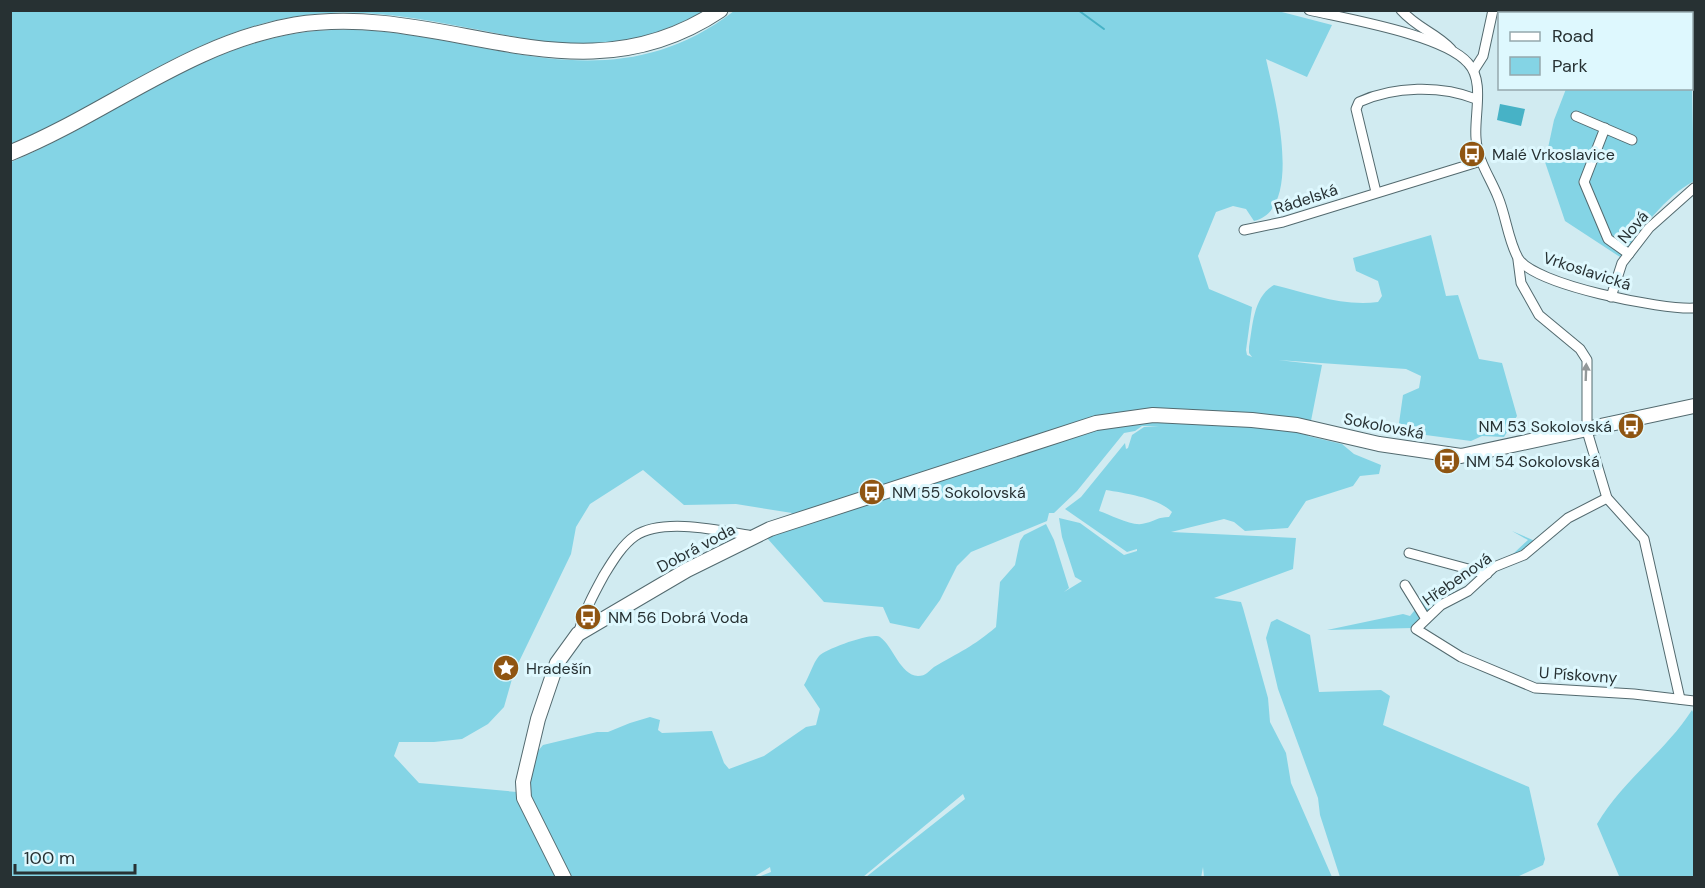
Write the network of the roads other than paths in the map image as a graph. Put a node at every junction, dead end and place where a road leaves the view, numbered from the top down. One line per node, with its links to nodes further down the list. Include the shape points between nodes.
1 (720, 10): 13 (main road, via 657,42 592,53 536,50 419,27 369,22 334,21 281,28 191,58)
2 (1309, 10): 6 (street)
3 (1339, 10): 6 (street)
4 (1401, 10): 7 (street, via 1415,25 1441,38)
5 (1492, 10): 8 (street, via 1483,56)
6 (1350, 20): 7 (street, via 1396,31)
7 (1455, 53): 8 (street)
8 (1474, 70): 9 (street, Vrkoslavická)
9 (1476, 99): 14 (street, Vrkoslavická, via 1476,140); 16 (street, via 1457,91 1420,90 1373,96 1359,102 1356,109)
10 (1576, 116): 11 (street)
11 (1605, 128): 12 (street); 18 (street, via 1584,182 1608,239)
12 (1632, 140)
13 (10, 153)
14 (1481, 161): 16 (street, Rádelská); 19 (street, Vrkoslavická, via 1499,198)
15 (1695, 188): 18 (street, Nová, via 1649,228)
16 (1376, 192): 17 (street, Rádelská)
17 (1244, 230)
18 (1629, 254): 20 (street, Nová)
19 (1518, 260): 20 (street, Vrkoslavická, via 1535,272); 23 (street, one-way to 19, via 1587,360 1580,349 1539,315 1521,283)
20 (1611, 297): 21 (street, Vrkoslavická, via 1656,307)
21 (1695, 308)
22 (1695, 406): 23 (street, Sokolovská)
23 (1587, 431): 24 (street); 25 (street, Sokolovská, via 1461,456 1379,444 1298,425 1136,416 1096,423)
24 (1607, 498): 27 (street, Hřebenová, via 1568,518 1524,555 1494,567); 32 (street, via 1644,539)
25 (753, 536): 31 (street, Dobrá voda); 31 (street, Dobrá voda, via 698,528 653,530 636,536 611,563 585,609)
26 (1409, 553): 27 (street)
27 (1487, 574): 29 (street, Hřebenová)
28 (1405, 585): 29 (street)
29 (1426, 619): 30 (street, Hřebenová)
30 (1416, 629): 32 (street, U Pískovny, via 1461,657 1535,688)
31 (578, 634): 34 (street, Dobrá voda, via 557,663 524,774 524,798)
32 (1680, 699): 33 (street, U Pískovny)
33 (1695, 701)
34 (564, 878)

